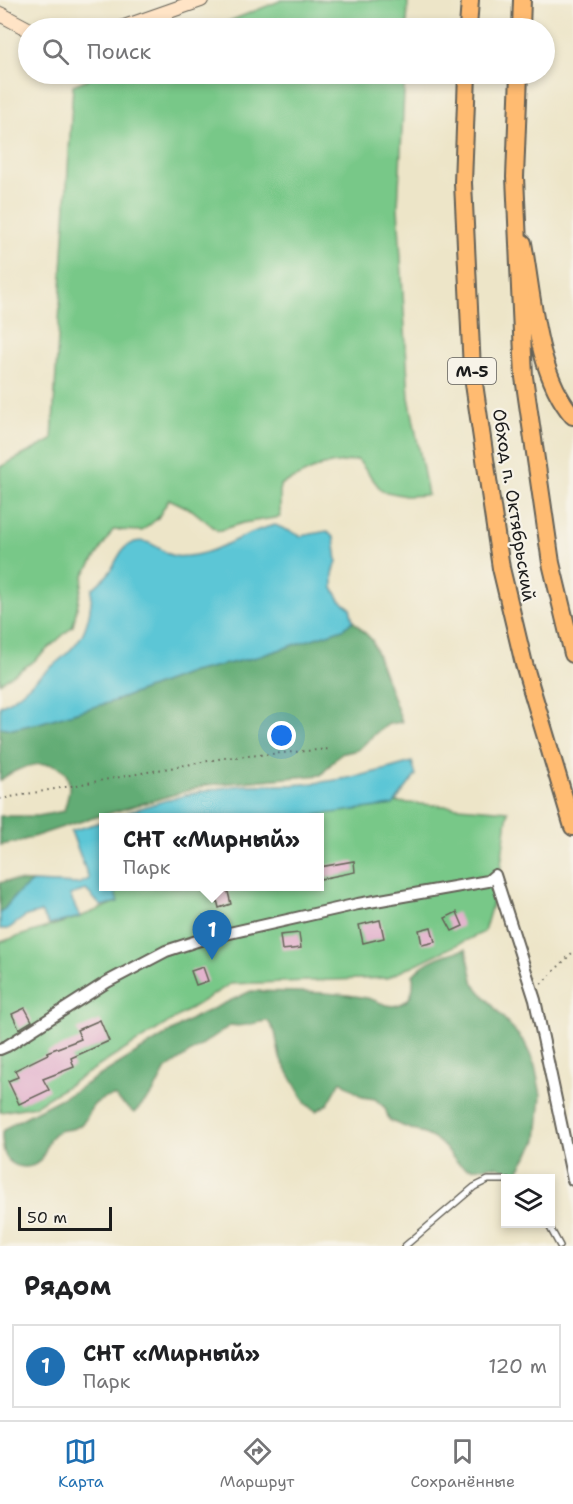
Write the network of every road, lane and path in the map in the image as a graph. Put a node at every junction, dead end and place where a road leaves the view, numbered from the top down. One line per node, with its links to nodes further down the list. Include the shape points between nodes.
1 (201, 0): 5 (main road)
2 (470, 0): 6 (main road)
3 (522, 0): 7 (main road)
4 (0, 14): 8 (main road)
5 (150, 18)
6 (469, 18)
7 (521, 18)
8 (18, 24)
9 (467, 84): 16 (main road, Обход п. Октябрьский / М-5, via 463,183 472,370 501,568 524,664)
10 (519, 84): 11 (main road, Обход п. Октябрьский)
11 (516, 197): 12 (main road, via 539,337 550,376); 13 (main road, Обход п. Октябрьский, via 524,377 550,563)
12 (573, 416)
13 (573, 653)
14 (329, 749): 15 (path, via 224,758)
15 (0, 800)
16 (573, 827)
17 (573, 952): 18 (path)
18 (532, 993): 19 (street, via 495,875 488,881 358,904 166,951 107,982); 21 (street)
19 (0, 1049)
20 (501, 1180): 23 (lane, via 474,1186)
21 (573, 1180)
22 (550, 1228): 24 (lane)
23 (405, 1246)
24 (560, 1246)

